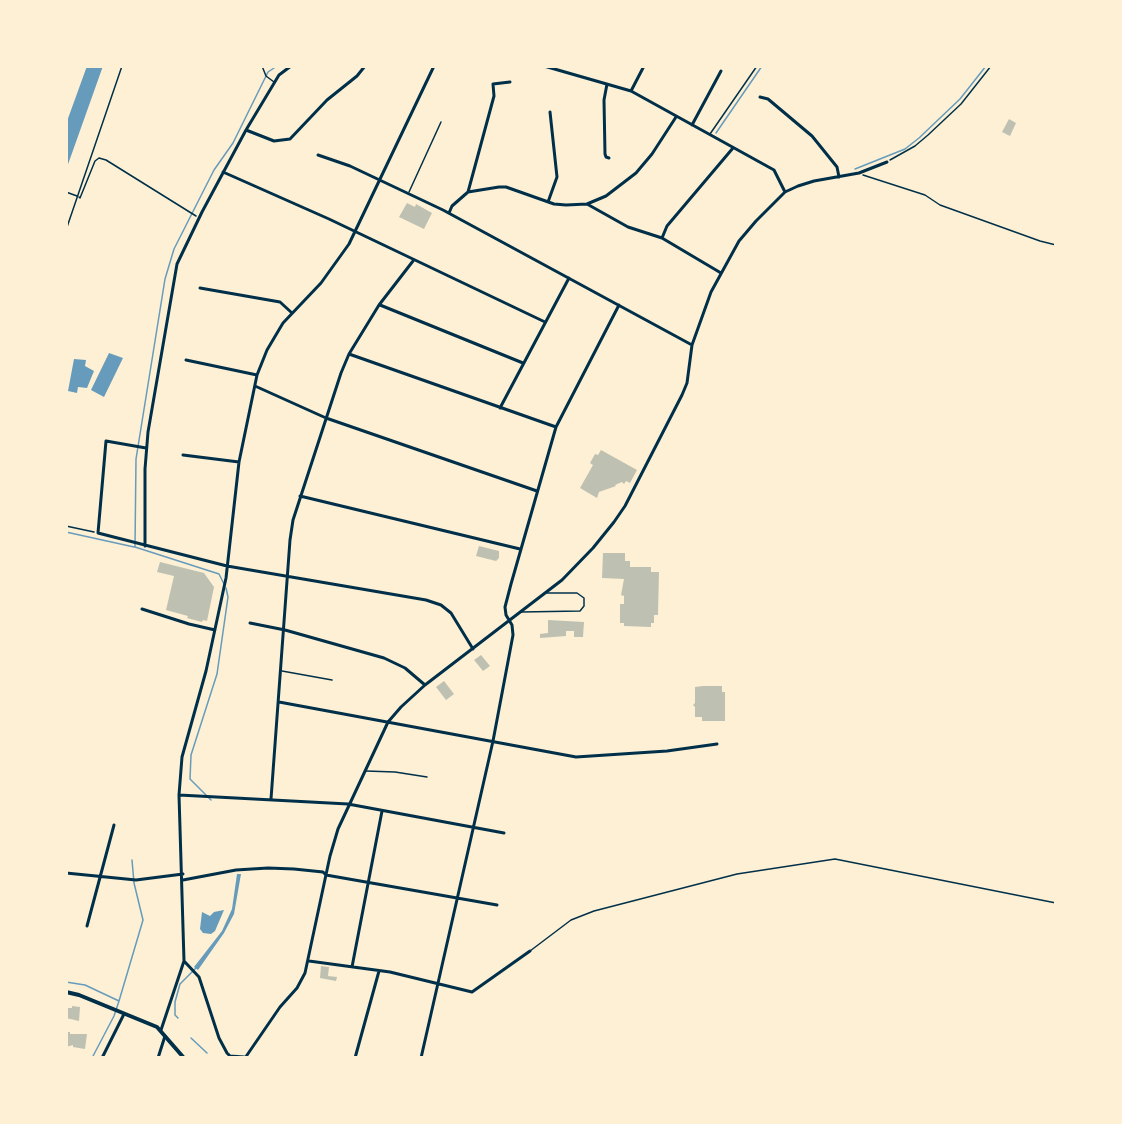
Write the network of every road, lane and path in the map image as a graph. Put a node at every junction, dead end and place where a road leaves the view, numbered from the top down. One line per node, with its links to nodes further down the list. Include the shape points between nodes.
1 (122, 66): 35 (path)
2 (262, 66): 12 (lane)
3 (291, 66): 12 (street)
4 (365, 66): 21 (street, via 290,139 274,141)
5 (434, 66): 30 (street)
6 (544, 66): 10 (street)
7 (644, 66): 15 (street)
8 (758, 66): 22 (lane)
9 (991, 66): 26 (path, via 961,104 928,135)
10 (562, 68): 14 (street)
11 (721, 71): 20 (street)
12 (273, 81): 21 (street)
13 (510, 82): 32 (street, via 493,84 494,96)
14 (607, 84): 15 (street); 25 (street, via 605,154)
15 (631, 91): 18 (street)
16 (760, 97): 28 (street, via 768,99 812,136 837,166)
17 (550, 112): 36 (street, via 557,177)
18 (676, 117): 20 (street); 37 (street, via 636,173 606,196)
19 (441, 122): 34 (lane)
20 (692, 125): 22 (street)
21 (246, 130): 27 (street)
22 (710, 135): 23 (street)
23 (733, 148): 33 (street, via 774,170); 42 (street, via 667,226)
24 (318, 155): 30 (street)
25 (609, 158)
26 (887, 162): 28 (street)
27 (223, 172): 41 (street); 61 (street, via 177,264)
28 (839, 177): 33 (street)
29 (866, 177): 43 (path)
30 (380, 180): 34 (street); 41 (street)
31 (66, 192): 35 (path)
32 (468, 192): 36 (street, via 507,187); 38 (street)
33 (785, 192): 45 (street, via 739,241)
34 (408, 193): 38 (street)
35 (77, 196): 39 (path, via 80,198 99,158); 40 (path)
36 (548, 202): 37 (street)
37 (587, 204): 42 (street, via 628,227)
38 (449, 213): 46 (street)
39 (193, 214)
40 (66, 230)
41 (355, 232): 44 (street); 50 (street, via 321,283)
42 (662, 238): 45 (street)
43 (1056, 245)
44 (413, 261): 48 (street); 51 (street)
45 (721, 273): 52 (street)
46 (569, 278): 49 (street); 51 (street)
47 (200, 288): 50 (street, via 280,302)
48 (379, 305): 53 (street); 55 (street)
49 (620, 305): 52 (street); 60 (street)
50 (292, 313): 56 (street, via 267,350)
51 (545, 322): 55 (street)
52 (692, 345): 72 (street, via 687,383 625,506 593,548)
53 (349, 354): 58 (street); 59 (street)
54 (186, 360): 56 (street)
55 (523, 363): 58 (street)
56 (257, 375): 57 (street)
57 (255, 386): 59 (street); 63 (street)
58 (500, 408): 60 (street)
59 (326, 418): 64 (street); 65 (street)
60 (556, 427): 64 (street)
61 (146, 448): 67 (street, via 106,441); 68 (street)
62 (183, 454): 63 (street)
63 (239, 462): 70 (street)
64 (537, 491): 69 (street)
65 (300, 495): 69 (street); 71 (street, via 290,540)
66 (66, 526): 67 (path)
67 (98, 533): 68 (street)
68 (145, 546): 70 (street)
69 (520, 549): 75 (street, via 505,608)
70 (227, 566): 71 (street); 77 (street)
71 (288, 576): 78 (street); 79 (street, via 441,605 451,613)
72 (547, 593): 74 (street); 74 (lane, via 578,593 584,598 584,606 580,611)
73 (142, 609): 77 (street)
74 (520, 612): 75 (street)
75 (509, 621): 79 (street); 85 (street, via 513,634)
76 (250, 623): 78 (street)
77 (214, 630): 89 (street, via 182,757)
78 (285, 630): 80 (street); 82 (street, via 384,658 405,668)
79 (473, 649): 82 (street)
80 (282, 671): 81 (lane); 83 (street)
81 (332, 680)
82 (425, 686): 84 (street)
83 (279, 702): 84 (street); 90 (street)
84 (388, 722): 85 (street); 87 (street)
85 (493, 741): 86 (street, via 576,757); 94 (street)
86 (717, 744)
87 (364, 771): 88 (lane); 91 (street)
88 (428, 777)
89 (179, 795): 90 (street); 97 (street)
90 (271, 799): 91 (street)
91 (348, 804): 92 (street); 98 (street)
92 (382, 811): 94 (street); 101 (street)
93 (114, 825): 99 (street)
94 (473, 828): 95 (street); 102 (street)
95 (504, 833)
96 (66, 873): 99 (street)
97 (183, 874): 99 (street, via 134,880); 100 (street)
98 (326, 875): 100 (street, via 268,868); 101 (street); 108 (street)
99 (100, 878): 105 (street)
100 (183, 880): 107 (street)
101 (368, 882): 102 (street); 109 (street)
102 (457, 898): 104 (street); 111 (street)
103 (1056, 903): 106 (lane, via 835,859 737,874 594,911 571,920)
104 (497, 905)
105 (87, 926)
106 (530, 951): 111 (street, via 472,992)
107 (184, 961): 114 (street); 119 (street, via 202,984 219,1038 230,1056)
108 (309, 961): 109 (street); 119 (street, via 297,988)
109 (352, 967): 110 (street)
110 (379, 971): 111 (street); 120 (street)
111 (438, 983): 121 (street)
112 (66, 992): 113 (main road)
113 (124, 1013): 114 (main road); 116 (street)
114 (162, 1030): 115 (main road)
115 (166, 1034): 117 (street); 118 (main road)
116 (102, 1058)
117 (158, 1058)
118 (184, 1058)
119 (245, 1058)
120 (355, 1058)
121 (421, 1058)

